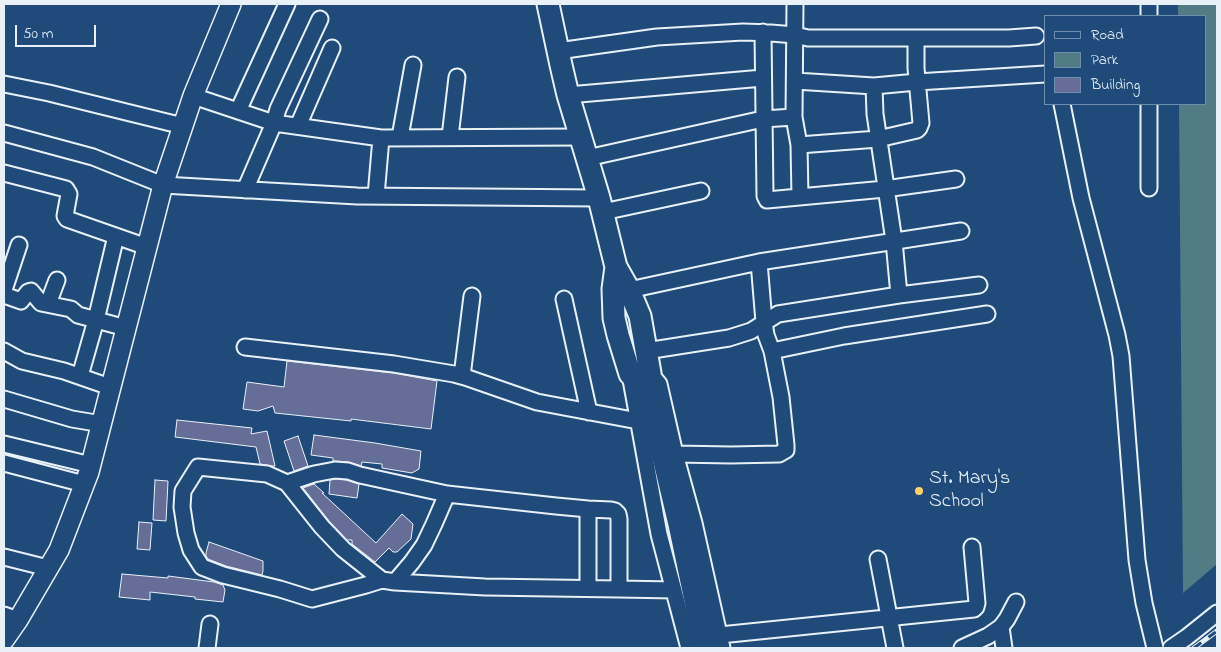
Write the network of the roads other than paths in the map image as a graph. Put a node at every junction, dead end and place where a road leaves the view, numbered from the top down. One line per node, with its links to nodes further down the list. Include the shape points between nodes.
1 (231, 4): 21 (main road)
2 (287, 4): 24 (street)
3 (548, 4): 11 (highway)
4 (795, 4): 7 (street)
5 (320, 19): 27 (street)
6 (763, 32): 7 (street); 11 (street, via 657,37); 15 (street)
7 (795, 35): 9 (street, via 808,38); 16 (street)
8 (1036, 36): 9 (street)
9 (916, 39): 17 (street)
10 (332, 48): 29 (street)
11 (558, 51): 20 (highway)
12 (414, 65): 34 (street)
13 (1044, 74): 17 (street)
14 (457, 77): 32 (street)
15 (763, 78): 20 (street); 26 (street)
16 (795, 81): 19 (street); 25 (street)
17 (917, 82): 19 (street); 35 (street, via 919,128)
18 (4, 84): 28 (street)
19 (874, 86): 35 (street)
20 (568, 95): 31 (highway)
21 (193, 96): 24 (street); 28 (main road)
22 (1062, 105): 111 (street, via 1092,246 1121,356 1137,560)
23 (1149, 105): 41 (street)
24 (238, 111): 27 (street)
25 (794, 117): 26 (street); 36 (street)
26 (763, 119): 37 (street); 46 (street, via 765,197 769,200)
27 (274, 123): 29 (street); 42 (street)
28 (182, 126): 40 (main road)
29 (298, 126): 33 (street)
30 (4, 133): 40 (street, via 93,157)
31 (580, 136): 32 (street); 37 (highway)
32 (450, 137): 34 (street)
33 (381, 138): 34 (street); 45 (street)
34 (400, 138)
35 (878, 139): 36 (street); 43 (street)
36 (799, 145): 46 (street)
37 (587, 158): 47 (highway)
38 (4, 173): 49 (street, via 66,190 69,194 67,219)
39 (956, 179): 43 (street)
40 (163, 186): 42 (street); 52 (main road)
41 (1149, 188)
42 (245, 190): 45 (street)
43 (885, 190): 46 (street); 50 (street)
44 (700, 191): 47 (street)
45 (376, 196): 47 (street)
46 (800, 197)
47 (601, 205): 54 (highway)
48 (961, 231): 50 (street)
49 (116, 236): 52 (street); 65 (street)
50 (894, 241): 53 (street); 60 (street)
51 (19, 245): 57 (street)
52 (147, 247): 67 (main road)
53 (759, 262): 58 (street); 66 (street)
54 (616, 267): 58 (highway); 69 (highway, via 613,289)
55 (57, 280): 63 (street)
56 (979, 285): 60 (street)
57 (4, 290)
58 (630, 290): 68 (highway)
59 (4, 295): 63 (street, via 21,301 30,291 39,302)
60 (900, 295): 66 (street, via 778,314)
61 (472, 296): 75 (street)
62 (564, 298): 79 (street)
63 (48, 304): 65 (street, via 71,309 78,315)
64 (986, 314): 73 (street, via 844,336)
65 (96, 320): 67 (street); 74 (street)
66 (764, 322): 72 (street, via 751,331 728,338); 73 (street)
67 (126, 328): 77 (main road)
68 (643, 329): 69 (highway, via 637,341 626,342); 72 (highway)
69 (618, 335): 76 (highway)
70 (245, 346): 75 (street, via 394,364)
71 (4, 351): 74 (street, via 22,361)
72 (646, 351): 76 (highway)
73 (772, 351): 83 (street, via 786,450 779,454)
74 (80, 376): 77 (street)
75 (462, 376): 79 (street, via 537,402)
76 (643, 379): 80 (street); 83 (street, via 659,384); 105 (highway, via 678,524)
77 (110, 387): 81 (main road)
78 (4, 399): 81 (street, via 72,419)
79 (589, 412): 80 (street)
80 (638, 421): 97 (street, via 659,534)
81 (102, 424): 85 (main road)
82 (4, 444): 85 (street)
83 (675, 454): 105 (street, via 694,523)
84 (4, 463): 87 (street)
85 (91, 465): 87 (main road)
86 (287, 483): 88 (street, via 314,474 342,470); 94 (street, via 343,549); 94 (street, via 267,474 198,467 183,491 182,507 191,550 202,567 312,599)
87 (84, 484): 93 (main road)
88 (447, 494): 89 (street); 94 (street, via 424,545 412,562)
89 (588, 509): 95 (street); 96 (street, via 611,510 618,514)
90 (972, 547): 100 (street, via 977,603 974,609)
91 (4, 557): 93 (street)
92 (878, 559): 100 (street)
93 (48, 568): 101 (main road)
94 (388, 581): 95 (street, via 485,587)
95 (588, 588): 96 (street)
96 (619, 589): 97 (street)
97 (674, 590): 107 (street)
98 (1016, 602): 103 (street)
99 (1217, 613): 112 (street)
100 (890, 617): 105 (street); 108 (street)
101 (11, 618): 104 (main road)
102 (210, 624): 106 (street)
103 (1001, 628): 109 (street); 110 (street)
104 (4, 640)
105 (716, 644)
106 (207, 648)
107 (689, 648)
108 (895, 648)
109 (962, 648)
110 (1004, 648)
111 (1156, 648)
112 (1171, 648)

